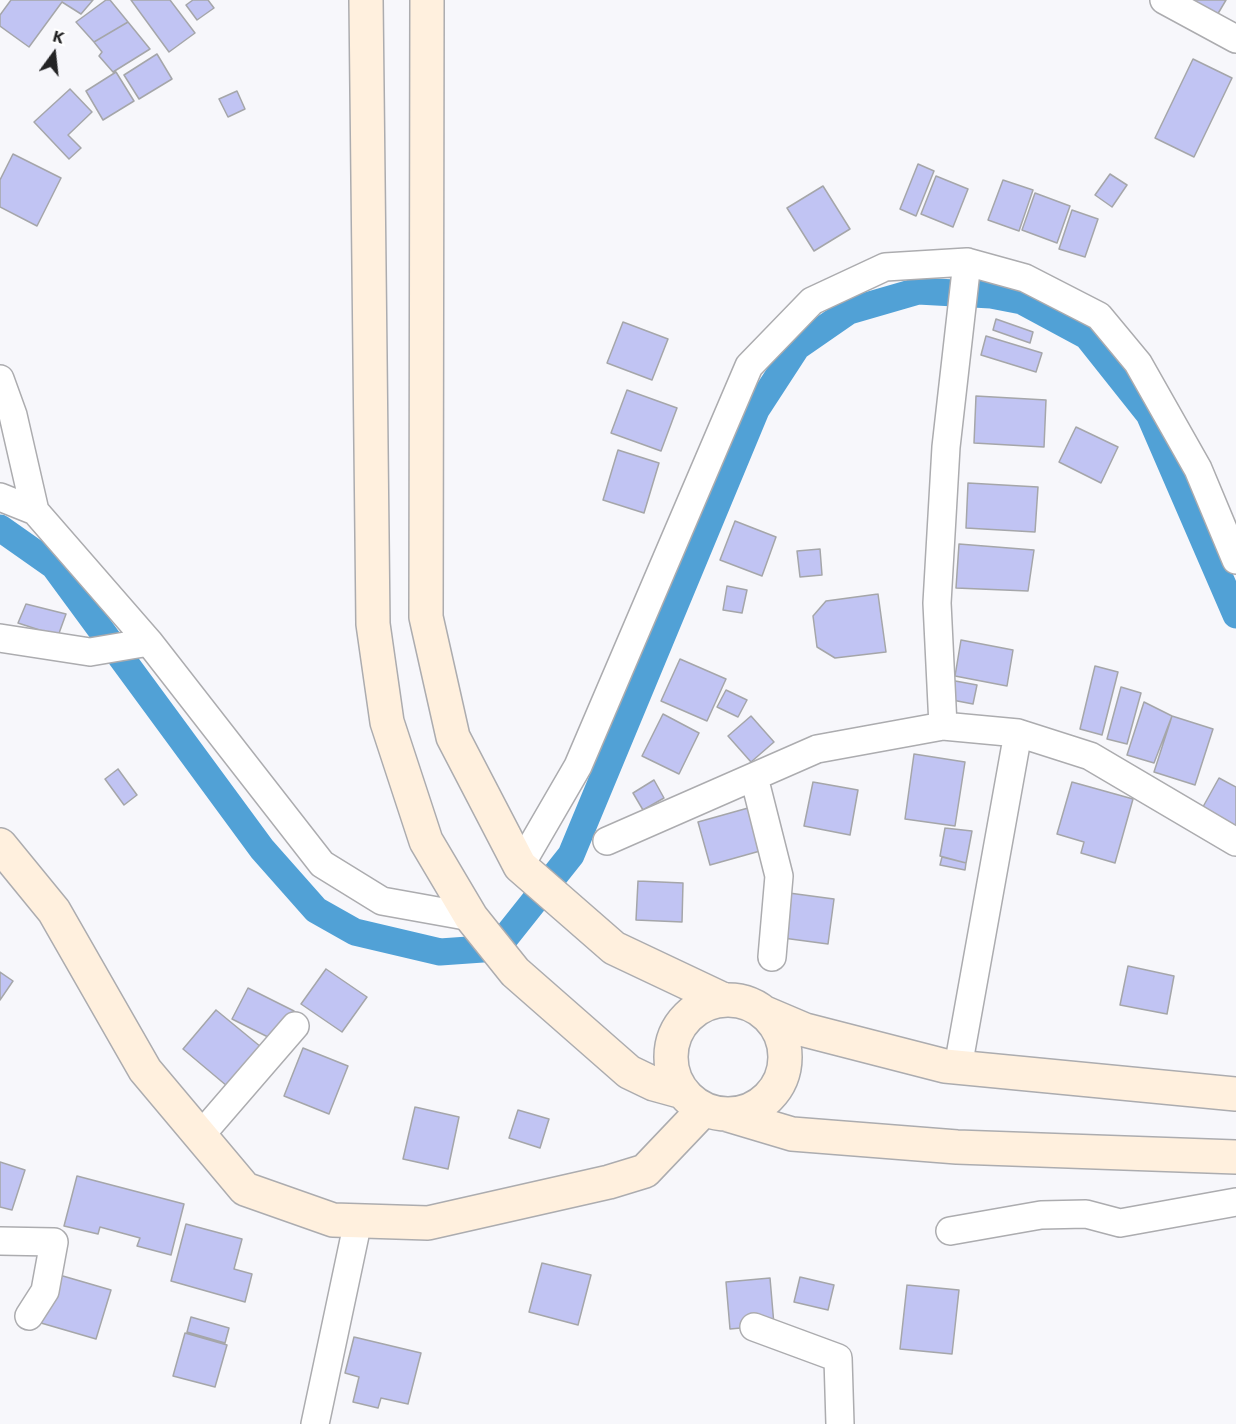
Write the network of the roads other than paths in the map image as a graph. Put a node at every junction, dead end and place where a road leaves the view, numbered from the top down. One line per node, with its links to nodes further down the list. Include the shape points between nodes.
1 (366, 0): 19 (main road, via 373,624 387,722 422,830)
2 (427, 0): 18 (main road, via 426,617 453,737)
3 (1164, 0): 4 (street)
4 (1236, 39)
5 (965, 280): 9 (street, via 1025,278 1099,316 1138,363 1198,468); 12 (street, via 946,447 937,603); 18 (street, via 885,267 813,301 749,366 578,766)
6 (0, 379): 8 (street, via 13,415)
7 (0, 496): 8 (street)
8 (35, 511): 11 (street)
9 (1236, 560)
10 (0, 638): 11 (street, via 90,652)
11 (149, 642): 19 (street, via 322,864 382,901)
12 (943, 726): 13 (street); 14 (street, via 817,749)
13 (1018, 733): 16 (street, via 1090,756); 24 (street)
14 (754, 777): 15 (street); 20 (street, via 779,876)
15 (607, 841)
16 (1236, 842)
17 (0, 845): 27 (main road, via 54,911 145,1070)
18 (526, 872): 21 (main road, via 614,948)
19 (475, 922): 26 (main road, via 515,972 629,1072)
20 (772, 957)
21 (724, 1000): 22 (main road, via 753,1005); 26 (main road, via 692,1013 673,1042 675,1077)
22 (765, 1013): 24 (main road, via 805,1030); 26 (main road, via 777,1026 786,1060 773,1094 743,1113)
23 (295, 1026): 27 (street)
24 (958, 1067): 25 (main road)
25 (1236, 1094)
26 (704, 1105): 28 (main road, via 792,1134 957,1147); 30 (main road, via 645,1171 428,1223)
27 (200, 1136): 30 (main road, via 245,1189 333,1220)
28 (1236, 1157)
29 (1236, 1202): 31 (street, via 1120,1223 1086,1214 1041,1215)
30 (358, 1221): 35 (street)
31 (950, 1230)
32 (0, 1241): 33 (street, via 54,1242 45,1290)
33 (29, 1316)
34 (754, 1327): 36 (street, via 838,1358)
35 (315, 1424)
36 (840, 1424)

